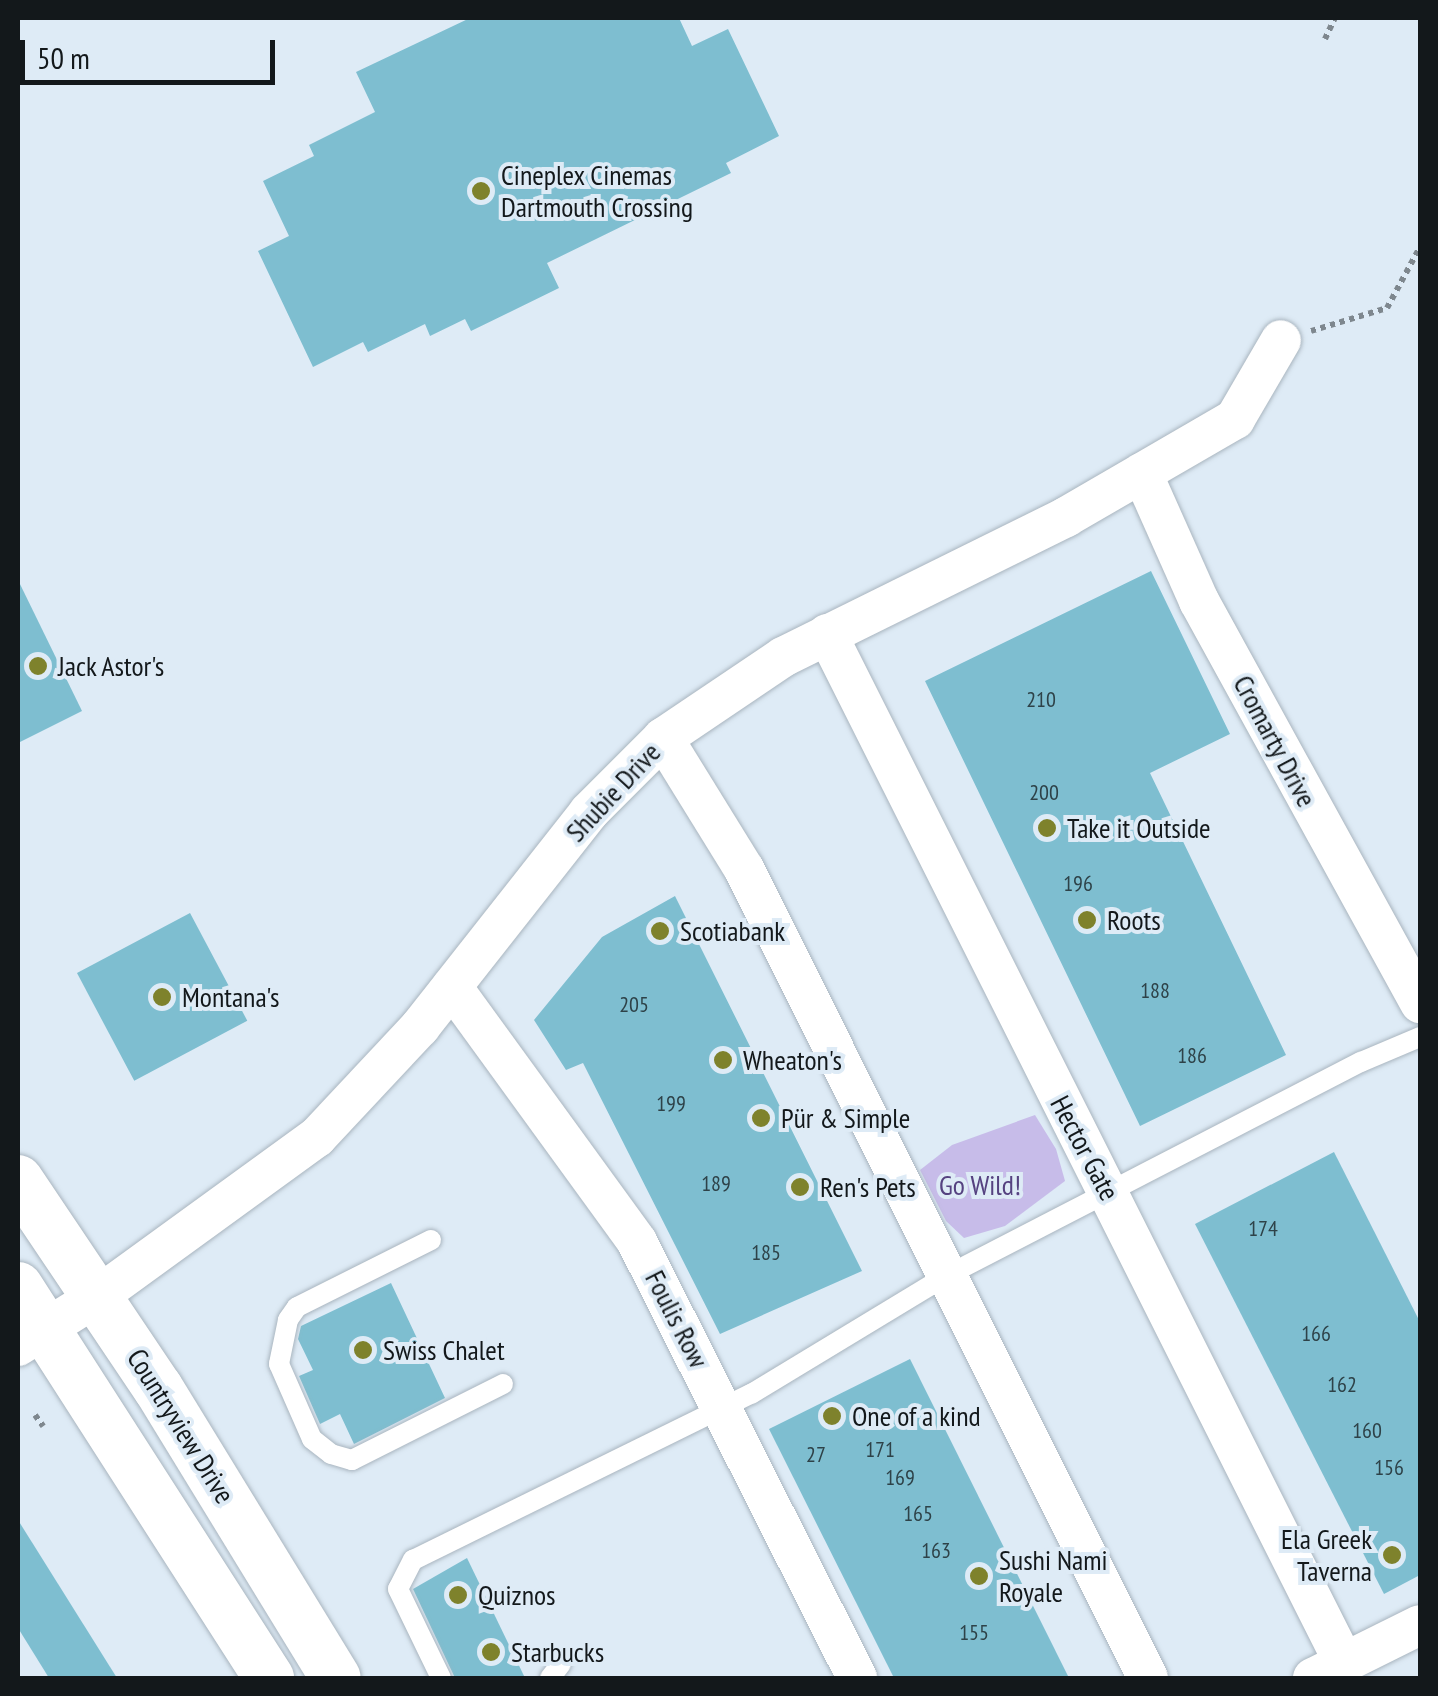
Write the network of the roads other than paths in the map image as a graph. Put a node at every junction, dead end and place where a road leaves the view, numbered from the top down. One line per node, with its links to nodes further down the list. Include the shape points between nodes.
1 (1281, 340): 2 (street, Shubie Drive, via 1234,419)
2 (1142, 474): 3 (street, Shubie Drive); 6 (street, Cromarty Drive, via 1199,601)
3 (827, 634): 4 (street, Shubie Drive, via 741,682); 9 (street, Hector Gate)
4 (662, 738): 5 (street, Shubie Drive, via 590,812); 11 (street, via 744,868)
5 (452, 987): 13 (street, Shubie Drive, via 317,1137); 16 (street, Foulis Row, via 637,1242)
6 (1420, 1003)
7 (1420, 1038): 9 (lane)
8 (18, 1180): 13 (street, Countryview Drive)
9 (1109, 1192): 11 (lane); 18 (street, Hector Gate)
10 (431, 1240): 15 (lane, via 297,1308 288,1320 279,1364 312,1439 352,1460)
11 (946, 1276): 16 (lane); 23 (street)
12 (18, 1288): 14 (street, Countryview Drive)
13 (98, 1296): 14 (street, Shubie Drive); 20 (street, Countryview Drive)
14 (32, 1337): 19 (street, Countryview Drive)
15 (503, 1384)
16 (722, 1408): 21 (lane, via 401,1572 398,1589); 22 (street, Foulis Row)
17 (1420, 1624): 18 (street)
18 (1329, 1671)
19 (269, 1678)
20 (336, 1678)
21 (441, 1678)
22 (857, 1678)
23 (1148, 1678)

